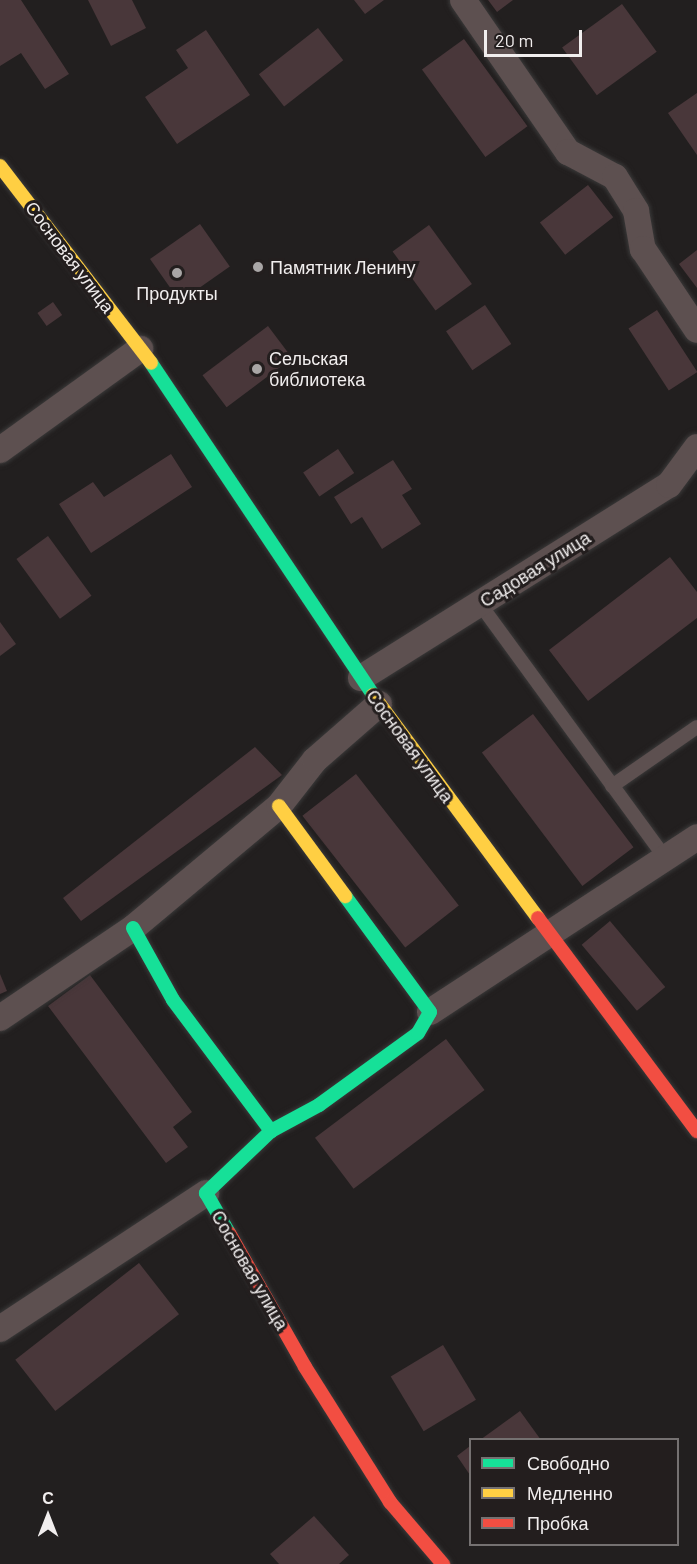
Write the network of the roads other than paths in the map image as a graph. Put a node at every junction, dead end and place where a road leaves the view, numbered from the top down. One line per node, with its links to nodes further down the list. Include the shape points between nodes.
1 (464, 0): 3 (street, via 568,152 615,177 636,212 643,249)
2 (0, 165): 4 (street, Сосновая улица)
3 (697, 330)
4 (140, 349): 6 (street); 8 (street, Сосновая улица)
5 (697, 447): 7 (street, Садовая улица, via 669,485)
6 (0, 450)
7 (480, 604): 8 (street, Садовая улица); 11 (lane)
8 (361, 678): 9 (street, Сосновая улица)
9 (379, 704): 12 (street, via 315,760); 16 (street, Сосновая улица)
10 (697, 727): 11 (lane)
11 (612, 786): 14 (lane)
12 (279, 806): 15 (street); 17 (street)
13 (697, 837): 14 (street)
14 (665, 858): 16 (street)
15 (133, 928): 18 (street); 19 (street, via 173,1000)
16 (550, 934): 17 (street); 20 (street, Сосновая улица)
17 (430, 1012): 19 (street, Сосновая улица, via 418,1033 319,1106)
18 (0, 1018)
19 (271, 1131): 21 (street, Сосновая улица)
20 (697, 1131)
21 (206, 1192): 22 (street); 23 (street, Сосновая улица, via 305,1366 390,1502)
22 (0, 1329)
23 (443, 1564)

